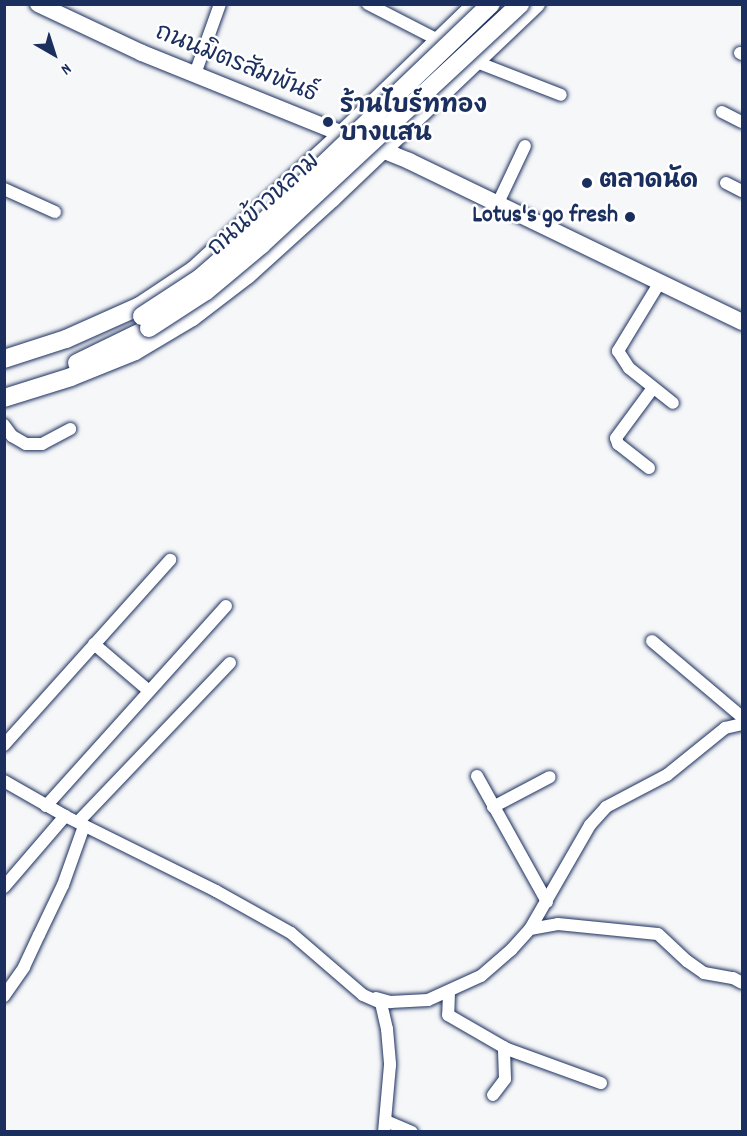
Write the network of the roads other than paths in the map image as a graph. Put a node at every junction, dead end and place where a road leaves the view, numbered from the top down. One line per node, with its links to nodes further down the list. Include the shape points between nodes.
1 (38, 4): 11 (street, ถนนมิตรสัมพันธ์, via 94,33)
2 (220, 4): 11 (street)
3 (368, 4): 8 (street)
4 (485, 4): 7 (main road, via 481,20 484,27 492,30 500,29)
5 (491, 4): 29 (main road, ถนนข้าวหลาม, bridge, via 252,233)
6 (471, 8): 8 (main road)
7 (527, 8): 9 (main road); 29 (main road, ถนนข้าวหลาม, bridge, via 206,291)
8 (440, 41): 10 (main road)
9 (474, 61): 12 (street); 13 (main road)
10 (413, 66): 13 (main road, via 397,93 400,108 416,110); 16 (main road)
11 (195, 74): 16 (street, ถนนมิตรสัมพันธ์)
12 (561, 95)
13 (436, 98): 18 (main road)
14 (722, 112): 15 (street)
15 (742, 122)
16 (344, 133): 18 (street, ถนนมิตรสัมพันธ์); 19 (main road)
17 (525, 147): 24 (street)
18 (381, 149): 23 (main road); 24 (street, ถนนมิตรสัมพันธ์)
19 (303, 171): 23 (main road, via 335,161 342,166 344,178); 26 (main road)
20 (726, 183): 22 (street)
21 (4, 189): 25 (street)
22 (742, 191)
23 (332, 198): 27 (main road)
24 (498, 203): 28 (street, ถนนมิตรสัมพันธ์)
25 (55, 212)
26 (216, 251): 27 (main road, via 235,239 247,243 257,257); 31 (main road, via 140,306 66,339)
27 (247, 275): 35 (main road, via 192,317 135,351)
28 (660, 282): 30 (street, ถนนมิตรสัมพันธ์); 34 (street, via 618,351 628,368)
29 (145, 322): 32 (main road, ถนนข้าวหลาม); 33 (main road, ถนนข้าวหลาม, via 77,363)
30 (742, 322)
31 (4, 359)
32 (4, 371)
33 (4, 385)
34 (653, 387): 36 (street); 39 (street, via 616,438 618,444)
35 (4, 398)
36 (673, 403)
37 (4, 425): 38 (street, via 12,436 26,444 42,444)
38 (70, 429)
39 (649, 468)
40 (170, 560): 43 (street)
41 (226, 606): 45 (street)
42 (652, 641): 46 (street)
43 (94, 644): 45 (street); 48 (street)
44 (230, 663): 55 (street)
45 (149, 691): 52 (street)
46 (742, 717)
47 (742, 724): 57 (street, via 725,728 667,775 606,807 590,825)
48 (4, 745)
49 (477, 776): 53 (street)
50 (550, 777): 53 (street)
51 (4, 781): 52 (street)
52 (46, 806): 54 (street)
53 (493, 807): 57 (street)
54 (65, 816): 55 (street); 56 (street)
55 (81, 824): 61 (street, via 291,933); 62 (street, via 54,905 24,967)
56 (4, 887)
57 (547, 902): 58 (street)
58 (530, 929): 59 (street, via 558,924 658,934 704,973); 60 (street, via 481,976)
59 (742, 983)
60 (449, 992): 61 (street, via 428,1000 390,1002); 63 (street, via 448,1015)
61 (363, 994): 66 (street, via 381,1003 387,1029 390,1065)
62 (4, 996)
63 (504, 1047): 64 (street); 65 (street, via 504,1079)
64 (601, 1083)
65 (493, 1095)
66 (385, 1126): 67 (street)
67 (412, 1131)

